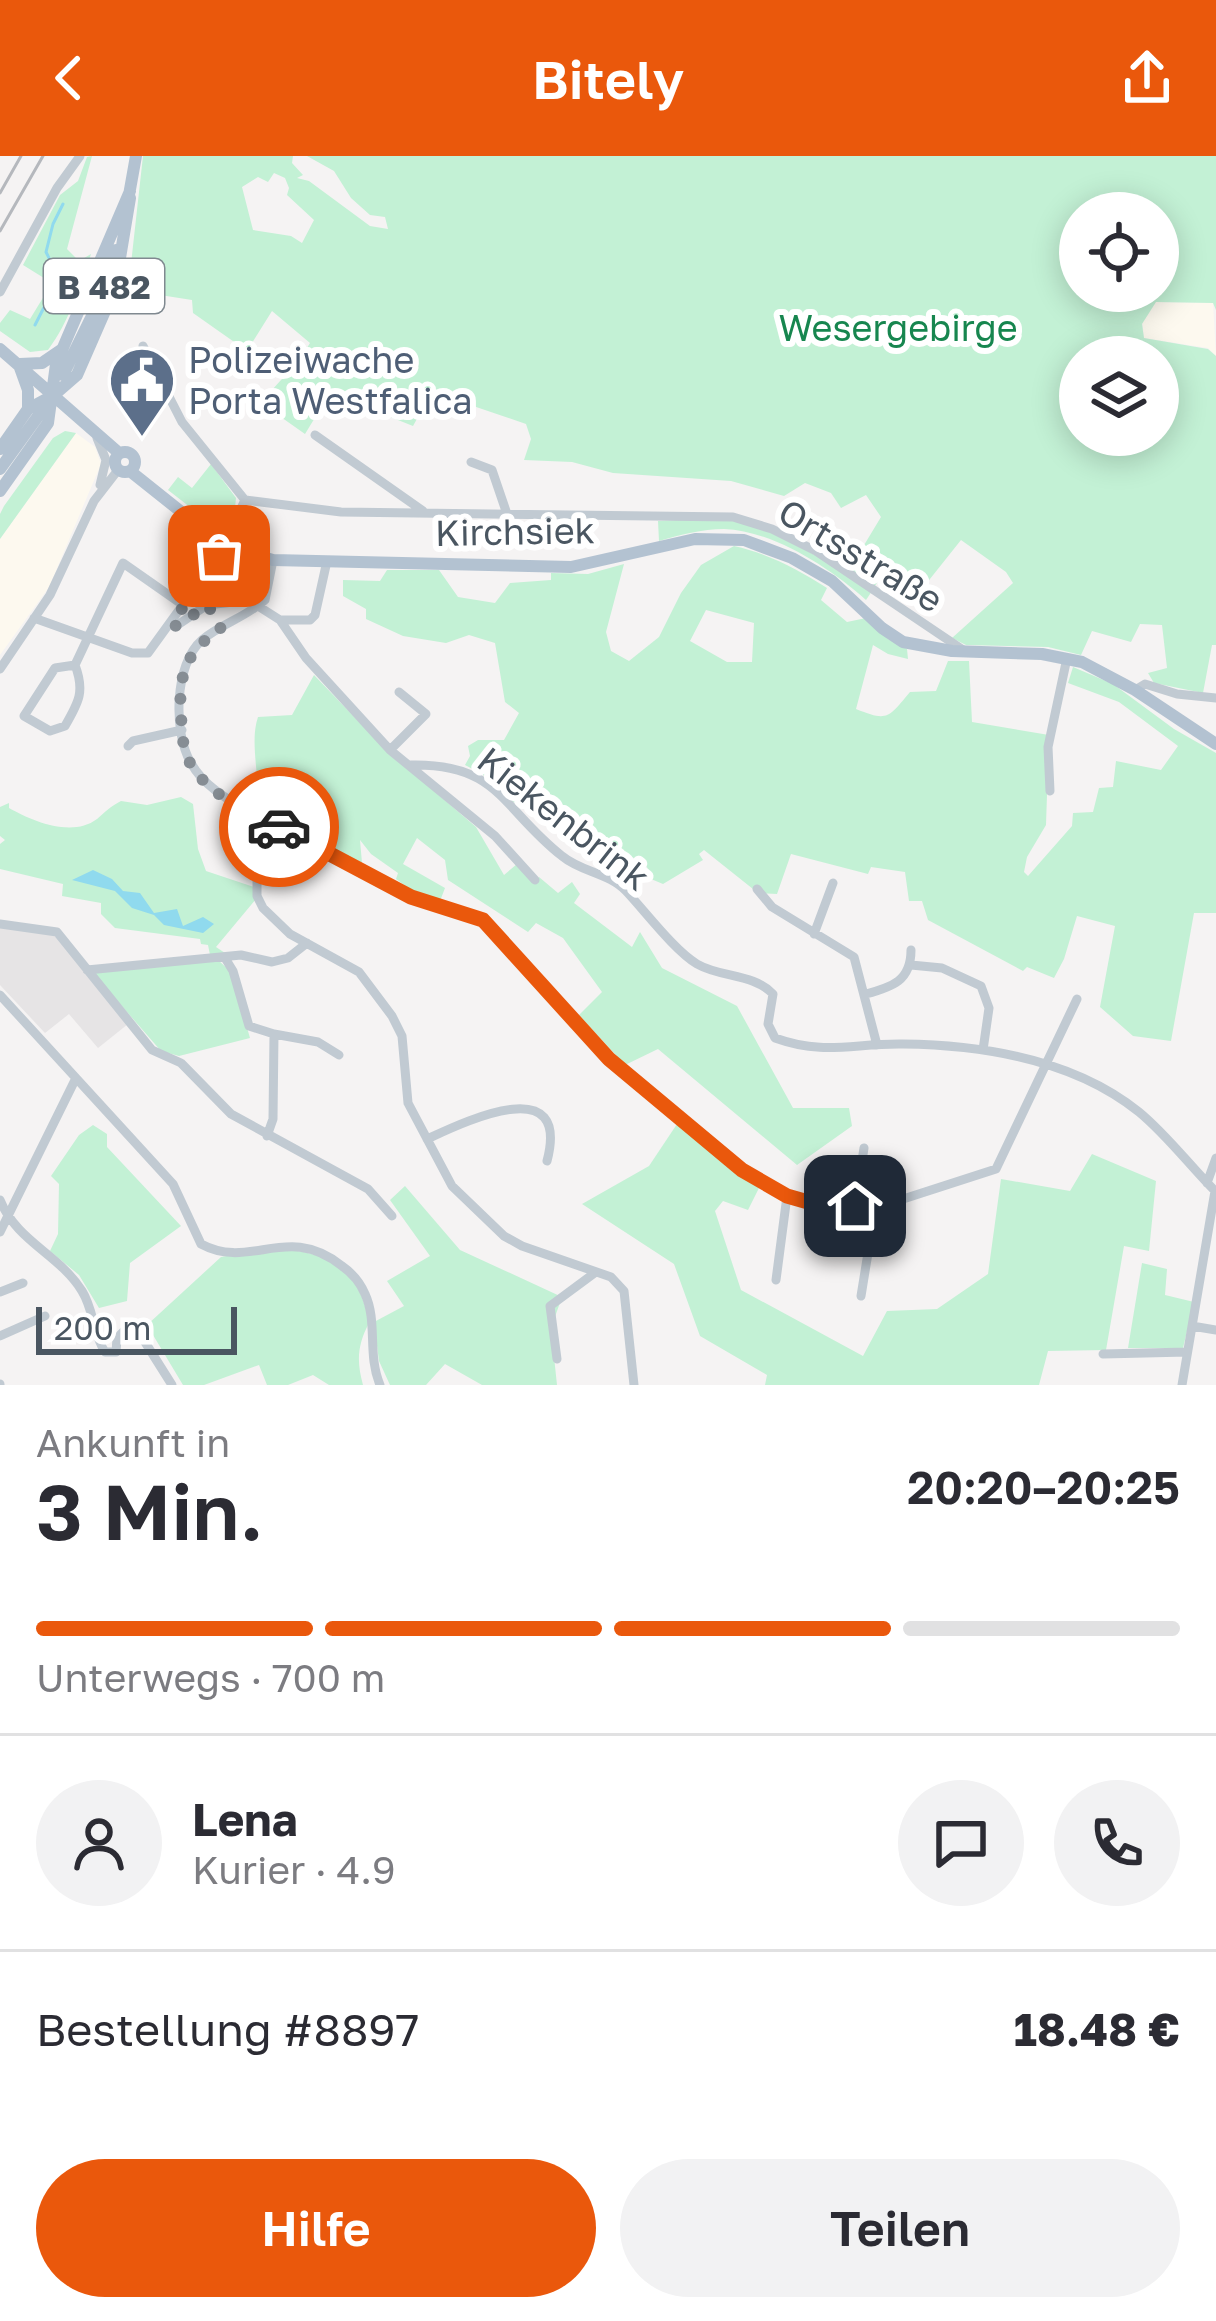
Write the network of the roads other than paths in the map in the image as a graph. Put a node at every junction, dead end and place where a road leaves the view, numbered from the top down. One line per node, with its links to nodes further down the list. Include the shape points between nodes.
1 (80, 156): 4 (street)
2 (136, 156): 3 (main road, B 482)
3 (130, 190): 7 (main road); 9 (main road, B 482)
4 (0, 292)
5 (142, 346): 21 (street, via 182,422)
6 (2, 350): 8 (main road)
7 (62, 350): 8 (main road, via 42,363); 10 (main road)
8 (19, 364): 10 (main road); 11 (main road)
9 (70, 375): 10 (main road); 12 (main road)
10 (54, 395): 11 (main road); 12 (main road); 16 (main road, via 48,423)
11 (34, 411): 14 (main road); 17 (main road)
12 (86, 424): 16 (main road, via 59,422); 18 (main road); 20 (street, via 106,460)
13 (316, 435): 22 (street)
14 (0, 448)
15 (471, 461): 23 (street, via 492,470)
16 (22, 462): 19 (main road)
17 (0, 469)
18 (127, 469): 20 (street); 24 (main road, Kirchsiek)
19 (0, 491)
20 (98, 494): 31 (street)
21 (245, 500): 22 (street, Ortsstraße); 24 (street)
22 (423, 512): 23 (street, Ortsstraße)
23 (507, 514): 36 (street, Ortsstraße, via 752,521 816,551)
24 (224, 546): 25 (main road, Kirchsiek); 28 (street)
25 (273, 560): 26 (main road, Kirchsiek); 30 (street, via 270,589)
26 (326, 561): 32 (street, via 315,615); 36 (main road, Kirchsiek, via 572,567 732,538 832,581 903,642)
27 (242, 602): 29 (street)
28 (183, 605): 33 (street); 35 (street, via 123,563)
29 (208, 605): 33 (street); 34 (street)
30 (258, 606): 32 (street, Kiekenbrink); 34 (street)
31 (34, 618): 35 (street); 39 (street)
32 (280, 620): 46 (street, Kiekenbrink)
33 (172, 623): 35 (street, via 142,656)
34 (221, 629): 43 (street, via 184,665)
35 (86, 635): 38 (street)
36 (966, 652): 37 (main road, Kirchsiek)
37 (1067, 658): 40 (main road, Kirchsiek); 48 (street, via 1048,747)
38 (75, 664): 38 (street, via 82,697 65,726 50,731 24,716 55,668)
39 (0, 669)
40 (1135, 690): 42 (street, via 1145,684); 44 (main road, Kirchsiek)
41 (399, 692): 46 (street, via 426,714)
42 (1216, 698)
43 (182, 730): 45 (street); 49 (street, via 189,761)
44 (1216, 745)
45 (128, 746)
46 (390, 750): 47 (street, Kiekenbrink)
47 (411, 765): 50 (street); 64 (street, Kiekenbrink, via 476,775 565,859 626,891 688,957 764,985 773,994 775,1038 818,1050)
48 (1049, 791)
49 (247, 811): 55 (street, via 263,908); 75 (street, via 411,897 483,920 609,1059 742,1170)
50 (535, 880)
51 (833, 883): 54 (street)
52 (757, 890): 54 (street)
53 (0, 924): 59 (street, via 57,932)
54 (814, 934): 60 (street, via 854,957)
55 (307, 943): 57 (street, via 272,962); 70 (street, via 359,972 392,1016 402,1036 408,1103)
56 (911, 950): 58 (street)
57 (225, 958): 59 (street); 63 (street, via 249,1026)
58 (911, 965): 60 (street, via 894,986); 65 (street, via 942,968 981,986 989,1008)
59 (87, 970): 69 (street, via 152,1050 181,1063 222,1109)
60 (866, 994): 64 (street)
61 (0, 995): 68 (street)
62 (1077, 999): 67 (street)
63 (274, 1034): 66 (street); 69 (street)
64 (877, 1045): 65 (street, Kiekenbrink)
65 (983, 1050): 67 (street, Kiekenbrink)
66 (339, 1055)
67 (1048, 1065): 74 (street, Kiekenbrink, via 1142,1114); 77 (street, via 996,1169)
68 (75, 1080): 80 (street); 97 (street, via 172,1184 201,1244 233,1255 291,1245 318,1250 354,1275 370,1309)
69 (267, 1136): 79 (street, via 348,1175)
70 (427, 1139): 73 (street, via 497,1110 528,1109 549,1129); 82 (street, via 452,1186 504,1236)
71 (864, 1148): 78 (street)
72 (1216, 1158): 74 (street)
73 (547, 1160)
74 (1213, 1188): 89 (street)
75 (787, 1196): 78 (street); 83 (street)
76 (0, 1200): 80 (street)
77 (876, 1204): 78 (street); 86 (street)
78 (855, 1206)
79 (392, 1216)
80 (9, 1218): 81 (street); 88 (street, via 82,1290)
81 (0, 1232)
82 (596, 1272): 95 (street, via 550,1306); 98 (street, via 624,1291)
83 (776, 1280)
84 (23, 1282): 85 (street)
85 (0, 1292)
86 (862, 1296)
87 (45, 1316): 91 (street)
88 (97, 1324): 92 (street); 92 (street, via 105,1352 116,1352)
89 (1192, 1327): 90 (street); 93 (street)
90 (1216, 1330)
91 (0, 1336)
92 (117, 1337): 96 (street, via 131,1328 145,1337)
93 (1187, 1352): 94 (street); 99 (street)
94 (1103, 1354)
95 (557, 1359)
96 (172, 1385)
97 (380, 1385)
98 (634, 1385)
99 (1182, 1385)

